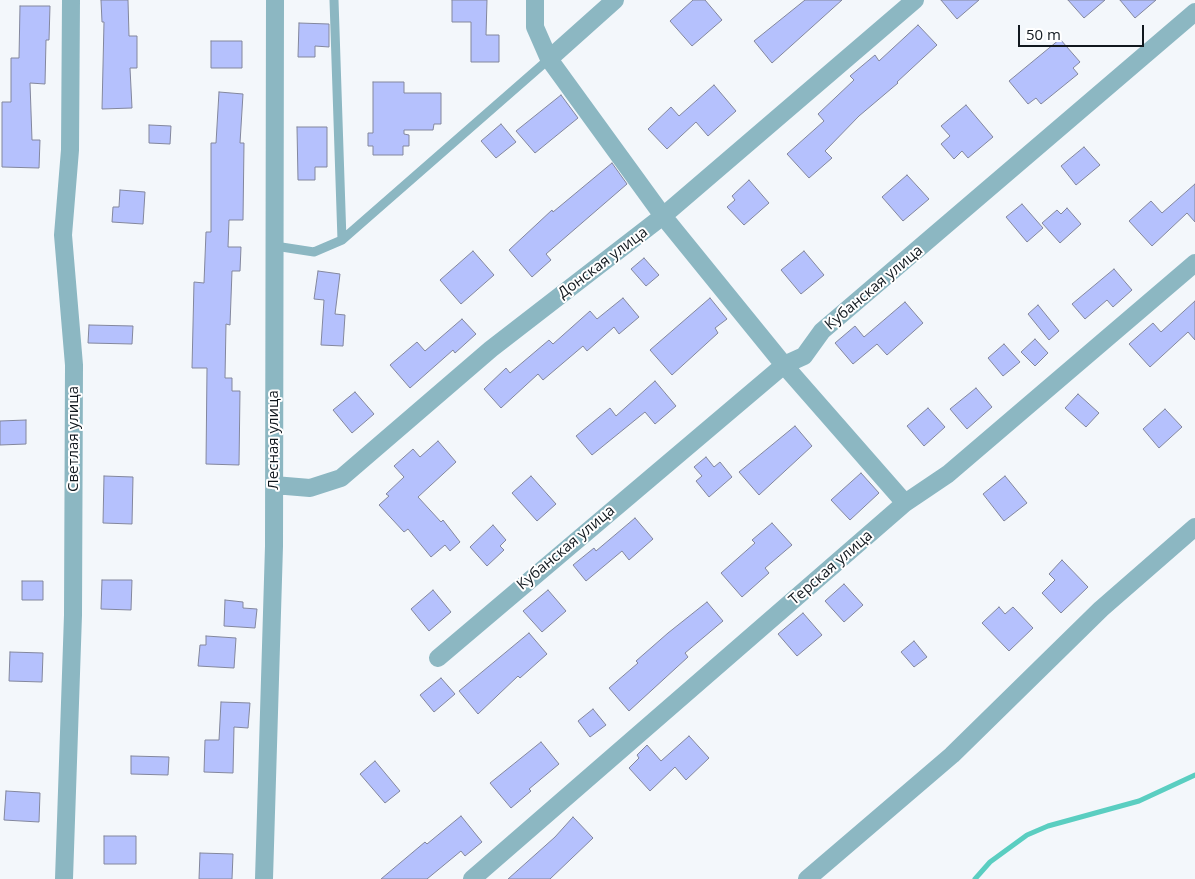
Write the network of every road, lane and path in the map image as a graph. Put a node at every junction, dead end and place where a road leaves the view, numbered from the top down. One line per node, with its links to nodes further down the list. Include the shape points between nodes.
1 (71, 0): 18 (street, Светлая улица, via 70,150 63,235 74,365 73,615)
2 (275, 0): 11 (street, Лесная улица)
3 (334, 0): 10 (lane)
4 (535, 0): 8 (street, via 535,27)
5 (614, 0): 8 (street)
6 (915, 0): 9 (street, Донская улица)
7 (1195, 12): 13 (street, Кубанская улица, via 822,331 804,356)
8 (549, 59): 9 (street); 10 (lane)
9 (663, 216): 13 (street); 14 (street, Донская улица, via 490,349 341,478 310,488)
10 (342, 240): 11 (lane, via 314,252)
11 (274, 246): 14 (street, Лесная улица)
12 (1195, 263): 15 (street, Терская улица, via 948,474)
13 (784, 365): 15 (street); 17 (street, Кубанская улица)
14 (274, 485): 19 (street, Лесная улица)
15 (905, 503): 20 (street, Терская улица)
16 (1195, 527): 21 (street, via 1101,609 952,755)
17 (438, 658)
18 (64, 879)
19 (264, 879)
20 (472, 879)
21 (807, 879)

